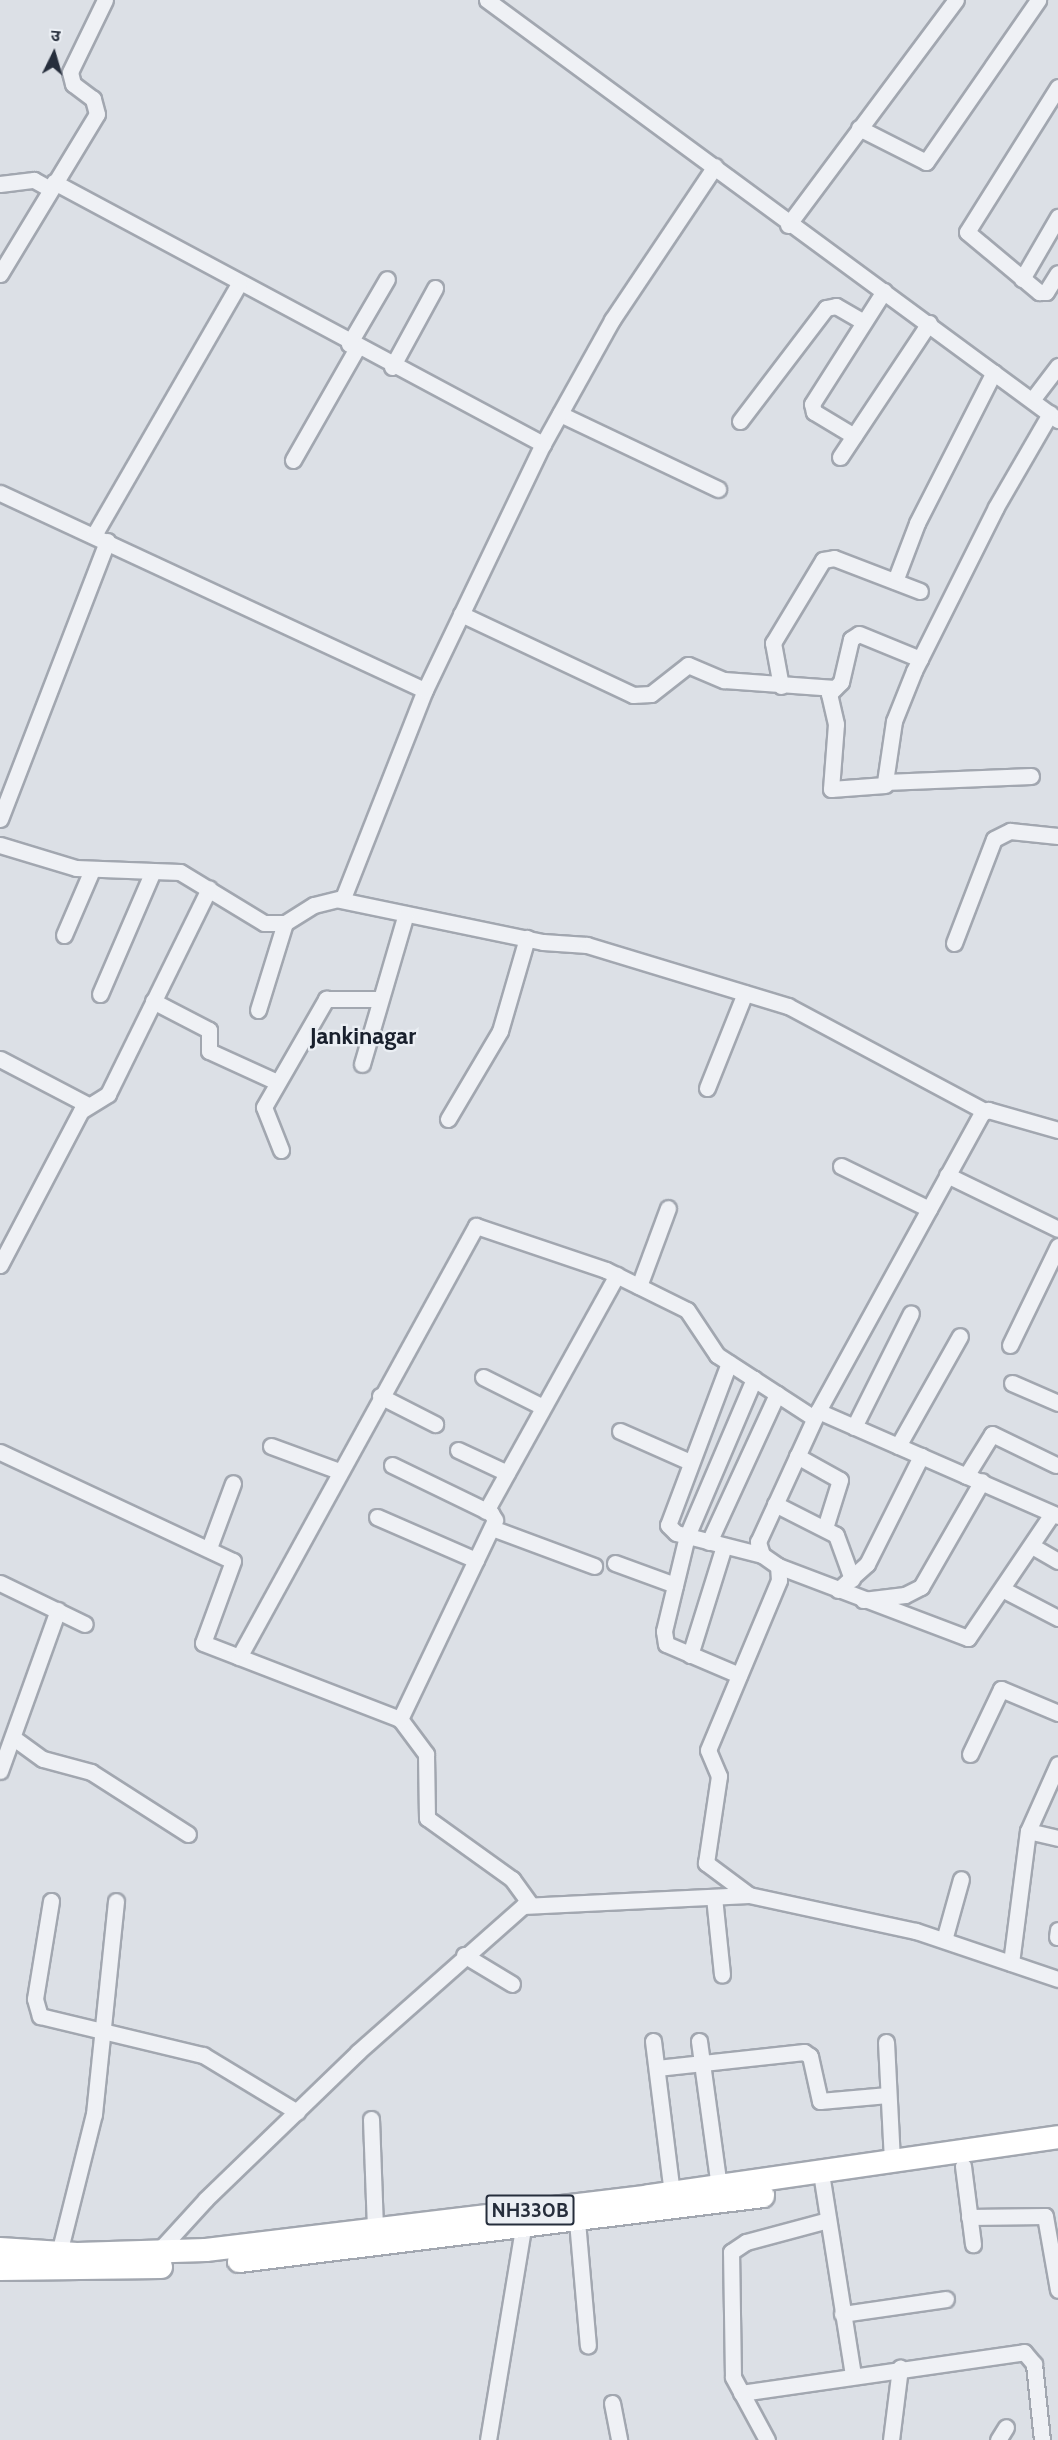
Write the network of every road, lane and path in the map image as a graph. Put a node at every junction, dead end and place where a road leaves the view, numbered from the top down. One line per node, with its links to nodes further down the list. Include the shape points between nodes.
1 (105, 0): 9 (street, via 70,72 74,84 93,99 97,114)
2 (487, 0): 7 (street)
3 (956, 0): 6 (street)
4 (1038, 0): 6 (street, via 926,162)
5 (1058, 87): 15 (street, via 967,232)
6 (859, 128): 11 (street)
7 (715, 166): 11 (street); 26 (street, via 617,313)
8 (0, 184): 9 (street, via 34,180)
9 (52, 185): 13 (street); 16 (street)
10 (1058, 217): 15 (street)
11 (788, 225): 18 (street)
12 (1058, 273): 15 (street, via 1043,293)
13 (0, 274)
14 (387, 279): 21 (street)
15 (1022, 279)
16 (239, 284): 21 (street); 35 (street)
17 (435, 288): 23 (street)
18 (884, 291): 19 (street); 20 (street)
19 (864, 322): 28 (street, via 836,306 826,308); 29 (street, via 812,404 814,412)
20 (929, 323): 24 (street); 29 (street)
21 (353, 346): 23 (street); 32 (street)
22 (1058, 366): 25 (street)
23 (392, 367): 30 (street)
24 (994, 372): 25 (street); 36 (street, via 917,523)
25 (1032, 400): 27 (street)
26 (560, 414): 30 (street); 33 (street)
27 (1054, 417): 39 (street)
28 (740, 421)
29 (854, 436): 31 (street)
30 (543, 444): 38 (street)
31 (840, 457)
32 (293, 460)
33 (718, 489)
34 (0, 493): 35 (street)
35 (101, 538): 42 (street); 45 (street)
36 (895, 581): 37 (street); 40 (street, via 834,558 823,560 773,643)
37 (920, 591)
38 (461, 614): 40 (street, via 633,695 651,694 688,665 724,680); 42 (street)
39 (920, 659): 41 (street, via 859,634 851,639); 44 (street, via 894,721)
40 (781, 686): 41 (street)
41 (835, 688): 44 (street, via 829,697 836,724 831,789)
42 (425, 690): 51 (street)
43 (1032, 776): 44 (street)
44 (885, 785)
45 (0, 819)
46 (1058, 836): 56 (street, via 1010,831 994,838)
47 (0, 844): 48 (street)
48 (92, 870): 49 (street); 54 (street)
49 (153, 871): 50 (street, via 180,872); 58 (street)
50 (209, 889): 53 (street, via 264,923); 60 (street)
51 (340, 900): 52 (street); 53 (street, via 314,905)
52 (406, 914): 55 (street); 59 (street)
53 (285, 922): 61 (street)
54 (64, 935)
55 (527, 938): 57 (street, via 587,945); 68 (street, via 500,1031)
56 (954, 943)
57 (745, 993): 65 (street); 67 (street, via 804,1012)
58 (100, 994)
59 (380, 999): 63 (street); 64 (street, via 326,999)
60 (153, 1001): 64 (street, via 209,1030 209,1051); 66 (street, via 108,1094)
61 (258, 1010)
62 (0, 1059): 66 (street)
63 (362, 1064)
64 (277, 1082): 70 (street, via 264,1107)
65 (707, 1088)
66 (88, 1105): 77 (street)
67 (985, 1111): 69 (street); 72 (street)
68 (448, 1119)
69 (1058, 1130)
70 (281, 1150)
71 (841, 1166): 74 (street)
72 (947, 1175): 74 (street); 75 (street)
73 (668, 1208): 79 (street)
74 (929, 1209): 91 (street)
75 (1058, 1229)
76 (1058, 1246): 82 (street)
77 (0, 1265)
78 (617, 1275): 79 (street); 88 (street, via 482,1227 472,1229); 90 (street)
79 (639, 1286): 83 (street, via 693,1314 710,1346)
80 (911, 1313): 93 (street)
81 (960, 1336): 96 (street)
82 (1010, 1345)
83 (729, 1363): 85 (street); 101 (street)
84 (483, 1377): 90 (street)
85 (754, 1379): 87 (street); 115 (street)
86 (1012, 1383): 89 (street)
87 (777, 1394): 91 (street); 116 (street)
88 (380, 1396): 92 (street); 104 (street)
89 (1058, 1403)
90 (543, 1407): 105 (street)
91 (816, 1415): 93 (street); 99 (street)
92 (435, 1424)
93 (854, 1427): 96 (street)
94 (620, 1431): 101 (street)
95 (271, 1446): 104 (street)
96 (898, 1446): 100 (street)
97 (458, 1450): 105 (street)
98 (0, 1452): 118 (street)
99 (797, 1456): 109 (street); 114 (street, via 840,1480)
100 (921, 1456): 106 (street); 125 (street, via 867,1564)
101 (690, 1462): 115 (street, via 668,1525)
102 (392, 1465): 110 (street)
103 (1056, 1465): 106 (street, via 992,1434)
104 (339, 1471): 135 (street)
105 (507, 1473): 110 (street)
106 (966, 1476): 107 (street)
107 (982, 1481): 111 (street); 130 (street, via 921,1587 905,1595)
108 (233, 1483): 118 (street)
109 (775, 1504): 114 (street); 119 (street, via 758,1542)
110 (486, 1511): 113 (street, via 494,1516)
111 (1055, 1515): 117 (street)
112 (377, 1517): 120 (street)
113 (492, 1528): 120 (street); 123 (street)
114 (825, 1528): 125 (street, via 839,1540)
115 (687, 1536): 116 (street); 127 (street)
116 (717, 1544): 119 (street); 134 (street)
117 (1032, 1546): 121 (street); 129 (street)
118 (209, 1548): 135 (street, via 233,1561 234,1568 203,1643)
119 (762, 1555): 124 (street)
120 (476, 1560): 138 (street)
121 (1058, 1561)
122 (615, 1563): 127 (street)
123 (594, 1566)
124 (778, 1566): 128 (street); 136 (street, via 778,1580)
125 (852, 1579): 128 (street)
126 (0, 1583): 131 (street)
127 (675, 1585): 134 (street, via 664,1641)
128 (838, 1590): 130 (street)
129 (1004, 1590): 130 (street, via 968,1638); 132 (street)
130 (861, 1600)
131 (58, 1610): 133 (street); 139 (street)
132 (1058, 1618)
133 (86, 1624)
134 (690, 1655): 136 (street)
135 (238, 1657): 138 (street)
136 (739, 1675): 147 (street, via 708,1750 719,1776 706,1863)
137 (1058, 1713): 140 (street, via 1001,1689)
138 (400, 1719): 151 (street, via 426,1754 427,1818 512,1878)
139 (15, 1739): 142 (street); 144 (street, via 43,1759 91,1772)
140 (970, 1754)
141 (1058, 1764): 143 (street)
142 (0, 1771)
143 (1028, 1831): 145 (street); 154 (street)
144 (188, 1833)
145 (1058, 1838)
146 (961, 1879): 152 (street)
147 (749, 1895): 148 (street); 152 (street)
148 (714, 1897): 151 (street); 155 (street)
149 (51, 1901): 158 (street, via 36,2012 45,2019)
150 (116, 1901): 158 (street)
151 (531, 1905): 153 (street, via 514,1909)
152 (944, 1940): 154 (street)
153 (464, 1955): 157 (street); 165 (street)
154 (1011, 1963): 156 (street)
155 (722, 1975)
156 (1058, 1979)
157 (512, 1984)
158 (105, 2031): 165 (street, via 203,2055); 181 (street, via 94,2114)
159 (653, 2041): 163 (street)
160 (699, 2042): 162 (street)
161 (886, 2042): 164 (street)
162 (702, 2063): 163 (street); 164 (street, via 804,2052 810,2056 820,2101); 172 (street)
163 (657, 2068): 173 (street)
164 (888, 2096): 169 (street)
165 (297, 2112): 182 (street, via 172,2234)
166 (371, 2119): 178 (street)
167 (1058, 2137): 169 (highway, NH330B)
168 (1058, 2153): 170 (highway, NH330B)
169 (892, 2162): 171 (highway, NH330B)
170 (963, 2166): 171 (highway, NH330B); 174 (street)
171 (822, 2180): 172 (highway, NH330B); 176 (street); 177 (highway, NH330B)
172 (719, 2187): 173 (highway, NH330B)
173 (672, 2193): 175 (highway, NH330B)
174 (969, 2217): 179 (street); 184 (street, via 1042,2213)
175 (525, 2219): 177 (highway, NH330B); 178 (highway, NH330B); 182 (highway, NH330B, via 312,2255); 192 (street)
176 (828, 2220): 186 (street); 190 (street, via 746,2242 731,2252 732,2368)
177 (577, 2221): 187 (street)
178 (375, 2229): 182 (highway, NH330B)
179 (973, 2244)
180 (0, 2249): 181 (highway, NH330B)
181 (59, 2253): 182 (highway, NH330B)
182 (164, 2260): 183 (highway, NH330B)
183 (0, 2269)
184 (1058, 2290)
185 (946, 2299): 186 (street)
186 (842, 2314): 189 (street)
187 (588, 2346)
188 (900, 2368): 189 (street); 195 (street); 196 (street, via 1029,2355)
189 (853, 2374): 190 (street)
190 (741, 2393): 194 (street)
191 (612, 2403): 193 (street)
192 (488, 2440)
193 (619, 2440)
194 (767, 2440)
195 (891, 2440)
196 (1042, 2440)

